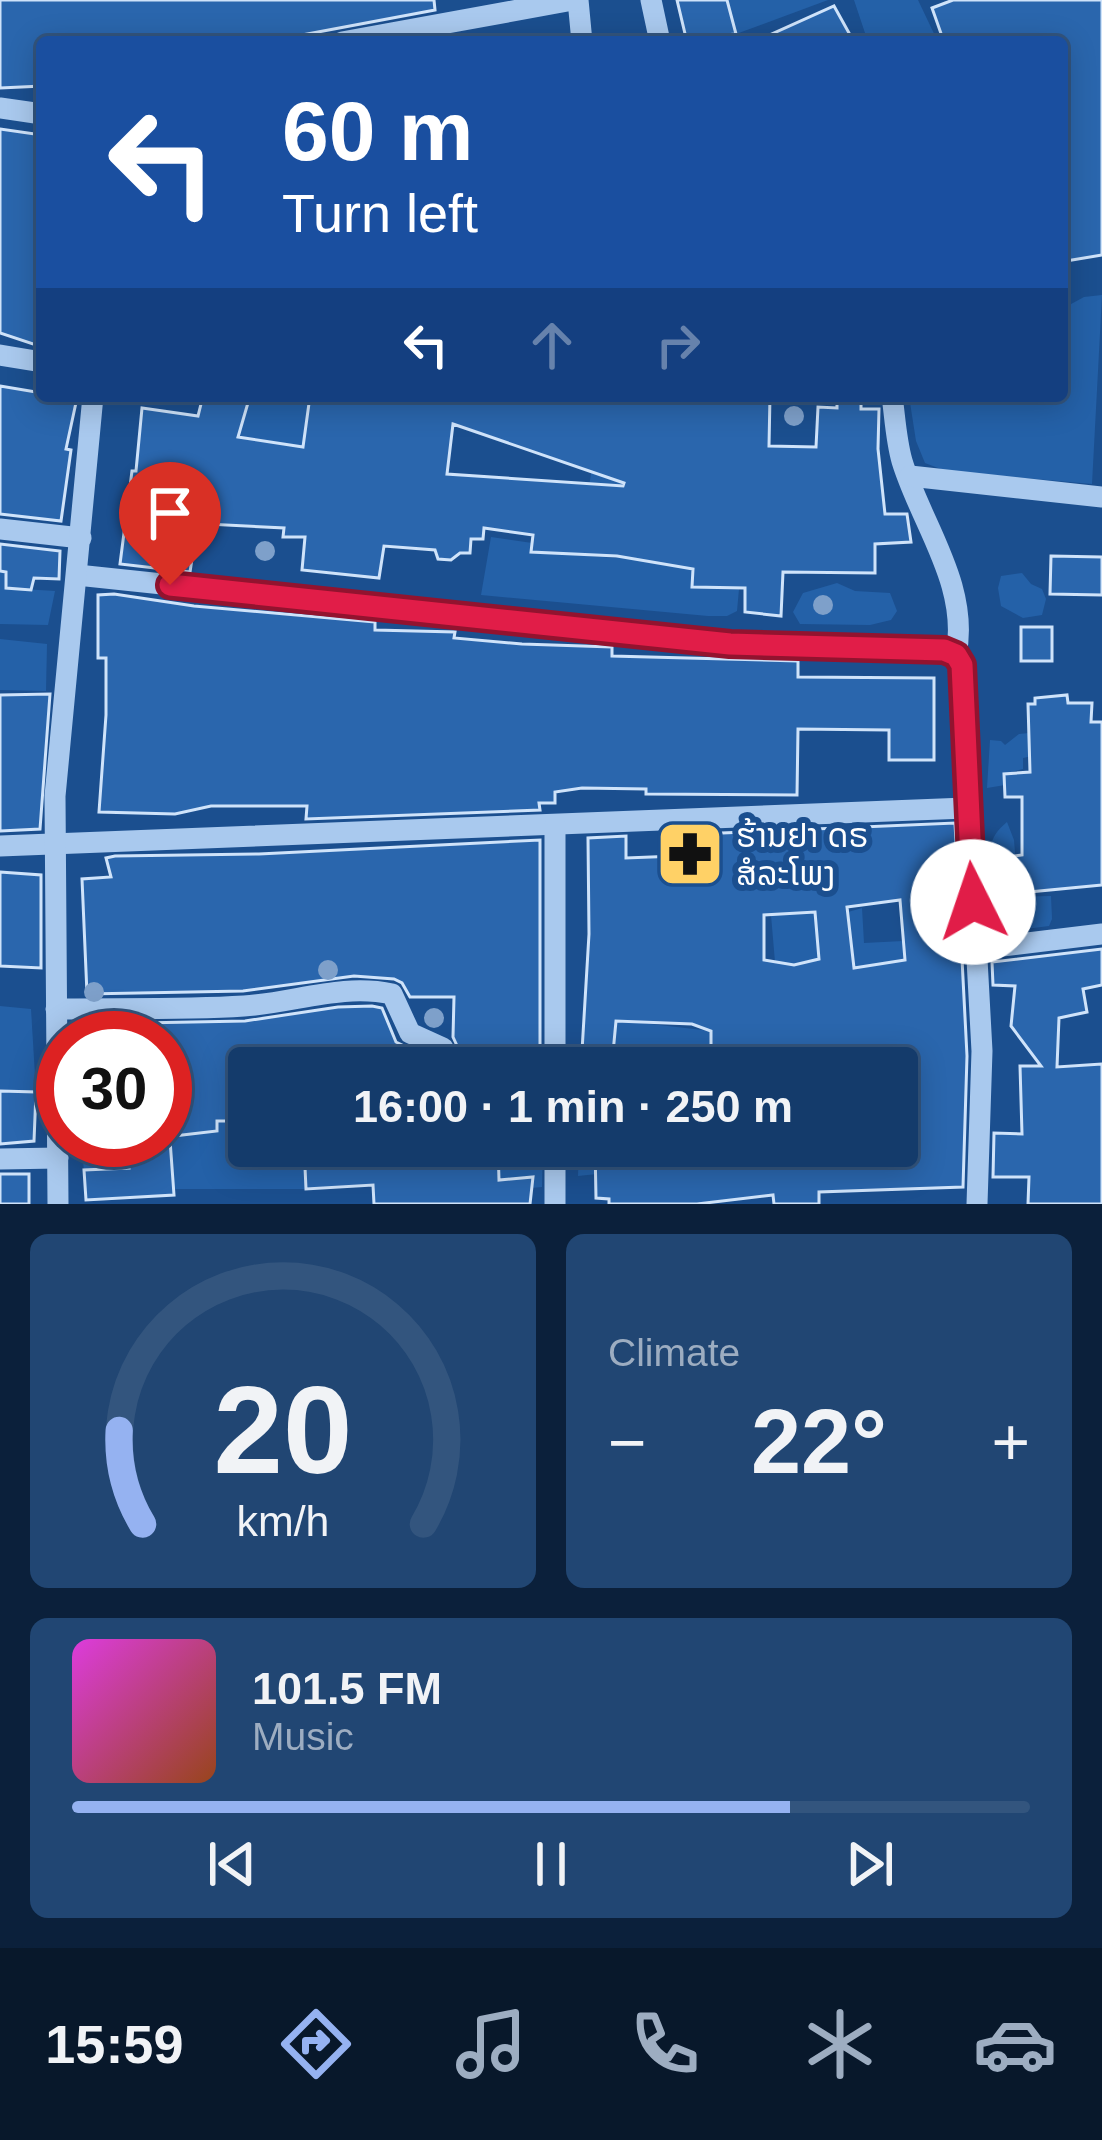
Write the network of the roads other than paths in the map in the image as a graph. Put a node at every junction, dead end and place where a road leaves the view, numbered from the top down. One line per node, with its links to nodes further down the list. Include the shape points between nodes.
1 (575, 0): 3 (street); 4 (street)
2 (651, 0): 5 (street)
3 (375, 36)
4 (580, 36)
5 (659, 36)
6 (0, 108): 7 (street)
7 (36, 113)
8 (0, 355): 9 (street)
9 (36, 361)
10 (92, 402): 15 (street)
11 (893, 402): 12 (street)
12 (910, 476): 13 (street); 17 (street, via 952,585 961,632)
13 (1102, 497)
14 (0, 529): 15 (street)
15 (81, 538): 16 (street)
16 (77, 575): 17 (street, via 730,644); 20 (street)
17 (956, 655): 18 (street)
18 (966, 808): 19 (street); 23 (street)
19 (555, 825): 20 (street); 26 (street)
20 (53, 844): 21 (street); 24 (street)
21 (0, 846)
22 (1102, 934): 23 (street)
23 (977, 949): 33 (street)
24 (56, 1010): 25 (street, via 246,1006 380,991 392,994 410,1033)
25 (441, 1047)
26 (555, 1047)
27 (36, 1158): 28 (street)
28 (0, 1159)
29 (58, 1167): 31 (street)
30 (555, 1167): 32 (street)
31 (58, 1204)
32 (555, 1204)
33 (977, 1204)

